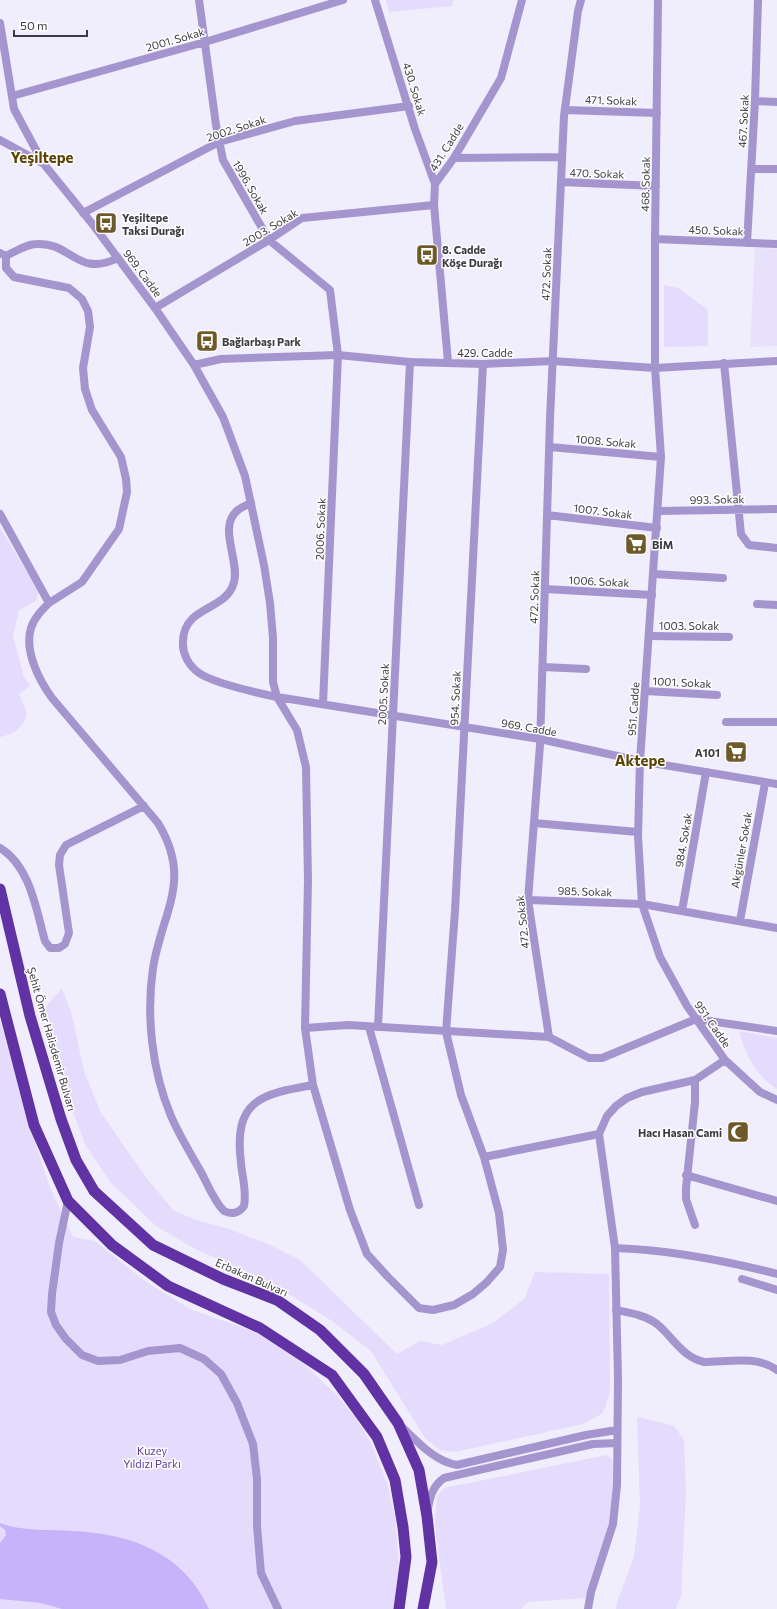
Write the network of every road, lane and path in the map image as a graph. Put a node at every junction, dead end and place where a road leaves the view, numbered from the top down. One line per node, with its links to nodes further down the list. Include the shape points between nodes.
1 (199, 0): 9 (street, 1996. Sokak)
2 (344, 0): 9 (street, 2001. Sokak)
3 (375, 0): 13 (street, 430. Sokak)
4 (522, 0): 19 (street, 431. Cadde, via 501,78)
5 (581, 0): 14 (street, 472. Sokak)
6 (658, 0): 15 (street, 468. Sokak)
7 (758, 0): 11 (street, 467. Sokak)
8 (0, 23): 10 (street, 969. Cadde)
9 (205, 42): 10 (street, 2001. Sokak); 17 (street, 1996. Sokak)
10 (12, 96): 20 (street, 969. Cadde, via 14,109)
11 (755, 102): 12 (street); 21 (street, 467. Sokak)
12 (777, 102)
13 (409, 106): 17 (street, 2002. Sokak, via 295,121); 24 (street, 430. Sokak)
14 (565, 110): 15 (street, 471. Sokak); 18 (street, 472. Sokak)
15 (657, 113): 25 (street, 468. Sokak)
16 (0, 140): 20 (street)
17 (219, 142): 27 (street, 2002. Sokak); 29 (street, 1996. Sokak, via 223,160)
18 (562, 157): 19 (street); 23 (street, 472. Sokak)
19 (454, 158): 24 (street, 431. Cadde)
20 (43, 163): 27 (street, 969. Cadde)
21 (752, 169): 22 (street); 30 (street, 467. Sokak)
22 (777, 170)
23 (561, 182): 25 (street, 470. Sokak); 36 (street, 472. Sokak)
24 (435, 184): 26 (street, 431. Cadde)
25 (656, 186): 28 (street, 468. Sokak)
26 (434, 205): 29 (street, 2003. Sokak, via 302,218); 39 (street, 431. Cadde)
27 (83, 213): 33 (street, 969. Cadde)
28 (655, 239): 30 (street, 450. Sokak); 43 (street, 468. Sokak)
29 (269, 240): 34 (street, 2003. Sokak); 35 (street, 1996. Sokak, via 330,290)
30 (747, 243): 31 (street, 450. Sokak)
31 (777, 244)
32 (3, 255): 33 (street, via 36,244 50,246 85,264 108,263); 58 (street, via 6,268 14,277 69,288 86,305 90,319 84,358 85,389 92,410 121,457 126,479 126,503 119,529 82,582)
33 (118, 258): 34 (street, 969. Cadde)
34 (155, 308): 42 (street, 969. Cadde)
35 (338, 355): 38 (street, 429. Cadde); 42 (street, 429. Cadde, via 221,359); 68 (street, 2006. Sokak)
36 (553, 361): 41 (street, 429. Cadde); 43 (street, 429. Cadde); 44 (street, 472. Sokak)
37 (777, 361): 40 (street, 429. Cadde)
38 (410, 362): 39 (street, 429. Cadde); 69 (street, 2005. Sokak)
39 (448, 362): 41 (street, 429. Cadde)
40 (724, 363): 43 (street, 429. Cadde); 49 (street)
41 (483, 364): 72 (street, 954. Sokak)
42 (194, 365): 46 (street, 969. Cadde, via 211,392 232,438)
43 (655, 368): 45 (street, 951. Cadde)
44 (550, 447): 45 (street, 1008. Sokak); 51 (street, 472. Sokak)
45 (661, 457): 48 (street, 951. Cadde)
46 (251, 502): 67 (street, 969. Cadde, via 269,596 273,638 272,682); 67 (street, 969. Cadde, via 238,510 230,521 234,584 222,600 192,619 185,631 184,651 190,664 204,676)
47 (777, 509): 49 (street, 993. Sokak)
48 (658, 511): 49 (street, 993. Sokak); 52 (street, 951. Cadde)
49 (739, 511): 53 (street, via 741,534 748,545)
50 (0, 514): 58 (street)
51 (547, 515): 52 (street, 1007. Sokak); 56 (street, 472. Sokak)
52 (657, 528): 54 (street, 951. Cadde)
53 (777, 548)
54 (654, 574): 55 (street); 57 (street, 951. Cadde)
55 (723, 578)
56 (545, 589): 57 (street, 1006. Sokak); 63 (street, 472. Sokak)
57 (652, 595): 61 (street, 951. Cadde)
58 (49, 603): 78 (street, via 34,620 29,640 39,676 52,698)
59 (757, 604): 60 (street)
60 (777, 605)
61 (649, 636): 62 (street, 1003. Sokak); 65 (street, 951. Cadde)
62 (729, 637)
63 (542, 667): 64 (street); 73 (street, 472. Sokak)
64 (586, 669)
65 (645, 691): 66 (street, 1001. Sokak); 74 (street, 951. Cadde)
66 (717, 695)
67 (277, 697): 68 (street, 969. Cadde); 92 (street, 969. Cadde, via 296,730 306,767 308,880)
68 (324, 704): 69 (street, 969. Cadde)
69 (393, 716): 72 (street, 969. Cadde); 91 (street, 2005. Sokak)
70 (726, 722): 71 (street)
71 (777, 722)
72 (464, 727): 73 (street, 969. Cadde); 94 (street, 954. Sokak)
73 (540, 739): 74 (street, 969. Cadde); 79 (street, 472. Sokak)
74 (640, 761): 75 (street, 969. Cadde); 80 (street, 951. Cadde)
75 (706, 772): 76 (street, 969. Cadde); 85 (street, 984. Sokak)
76 (765, 783): 77 (street, 969. Cadde); 86 (street, Akgünler Sokak)
77 (777, 784)
78 (144, 806): 81 (street, via 66,845 60,855 59,865 69,933 65,944 59,948 50,948 45,941 27,880 13,858); 98 (street, via 165,834 172,853 175,873 173,898 156,955 152,981 151,1028 158,1071 171,1117 224,1211 232,1214 244,1206 238,1142 247,1113 267,1095)
79 (534, 823): 80 (street); 83 (street, 472. Sokak)
80 (638, 832): 84 (street, 951. Cadde)
81 (0, 848)
82 (0, 889): 103 (highway, Şehit Ömer Halisdemir Bulvarı, via 30,1016 66,1133 76,1160)
83 (528, 900): 84 (street, 985. Sokak); 95 (street, 472. Sokak)
84 (642, 904): 85 (street, 985. Sokak); 89 (street, 951. Cadde, via 660,957)
85 (682, 911): 86 (street, 985. Sokak)
86 (740, 921): 87 (street, 985. Sokak)
87 (777, 928)
88 (0, 994): 105 (highway, via 34,1125)
89 (696, 1018): 93 (street); 95 (street, via 602,1058 589,1058); 96 (street, 951. Cadde)
90 (369, 1027): 91 (street); 92 (street, via 348,1025); 106 (street)
91 (378, 1027): 94 (street)
92 (305, 1028): 98 (street, 954. Sokak)
93 (777, 1031)
94 (446, 1032): 95 (street); 101 (street, 954. Sokak, via 461,1095)
95 (549, 1037)
96 (725, 1060): 97 (street); 99 (street, 951. Cadde, via 760,1092)
97 (695, 1080): 100 (street, via 642,1092 628,1098 607,1116); 102 (street, via 695,1102)
98 (313, 1085): 101 (street, 954. Sokak, via 350,1210 367,1254 419,1308 434,1310 454,1305 473,1294 500,1266 503,1250 499,1213)
99 (777, 1100)
100 (599, 1134): 101 (street); 108 (street)
101 (484, 1157)
102 (686, 1175): 104 (street); 107 (street, via 686,1199)
103 (94, 1191): 114 (highway, Erbakan Bulvarı, via 153,1245 223,1279 277,1300 320,1330 364,1374)
104 (777, 1201)
105 (68, 1202): 118 (street, via 52,1294 51,1312 56,1325 82,1355 98,1361 120,1360 148,1351 180,1348 204,1359 220,1374 237,1403 253,1444 261,1573); 119 (highway, via 112,1245 168,1286 260,1328 332,1375 377,1437 395,1480 406,1557)
106 (419, 1206)
107 (695, 1225)
108 (615, 1248): 109 (street, via 694,1255); 112 (street)
109 (777, 1274)
110 (742, 1279): 111 (street)
111 (777, 1290)
112 (616, 1310): 113 (street, via 652,1321 697,1361 758,1361); 115 (street)
113 (777, 1370)
114 (398, 1423): 115 (street, via 436,1457 457,1465); 117 (highway, Erbakan Bulvarı, via 419,1470)
115 (617, 1430): 116 (street)
116 (617, 1443): 117 (street, via 593,1444 444,1478 436,1484 429,1500); 121 (street, via 617,1485 613,1524 592,1586)
117 (427, 1516): 120 (highway, Erbakan Bulvarı, via 432,1562)
118 (278, 1609)
119 (399, 1609)
120 (423, 1609)
121 (588, 1609)

